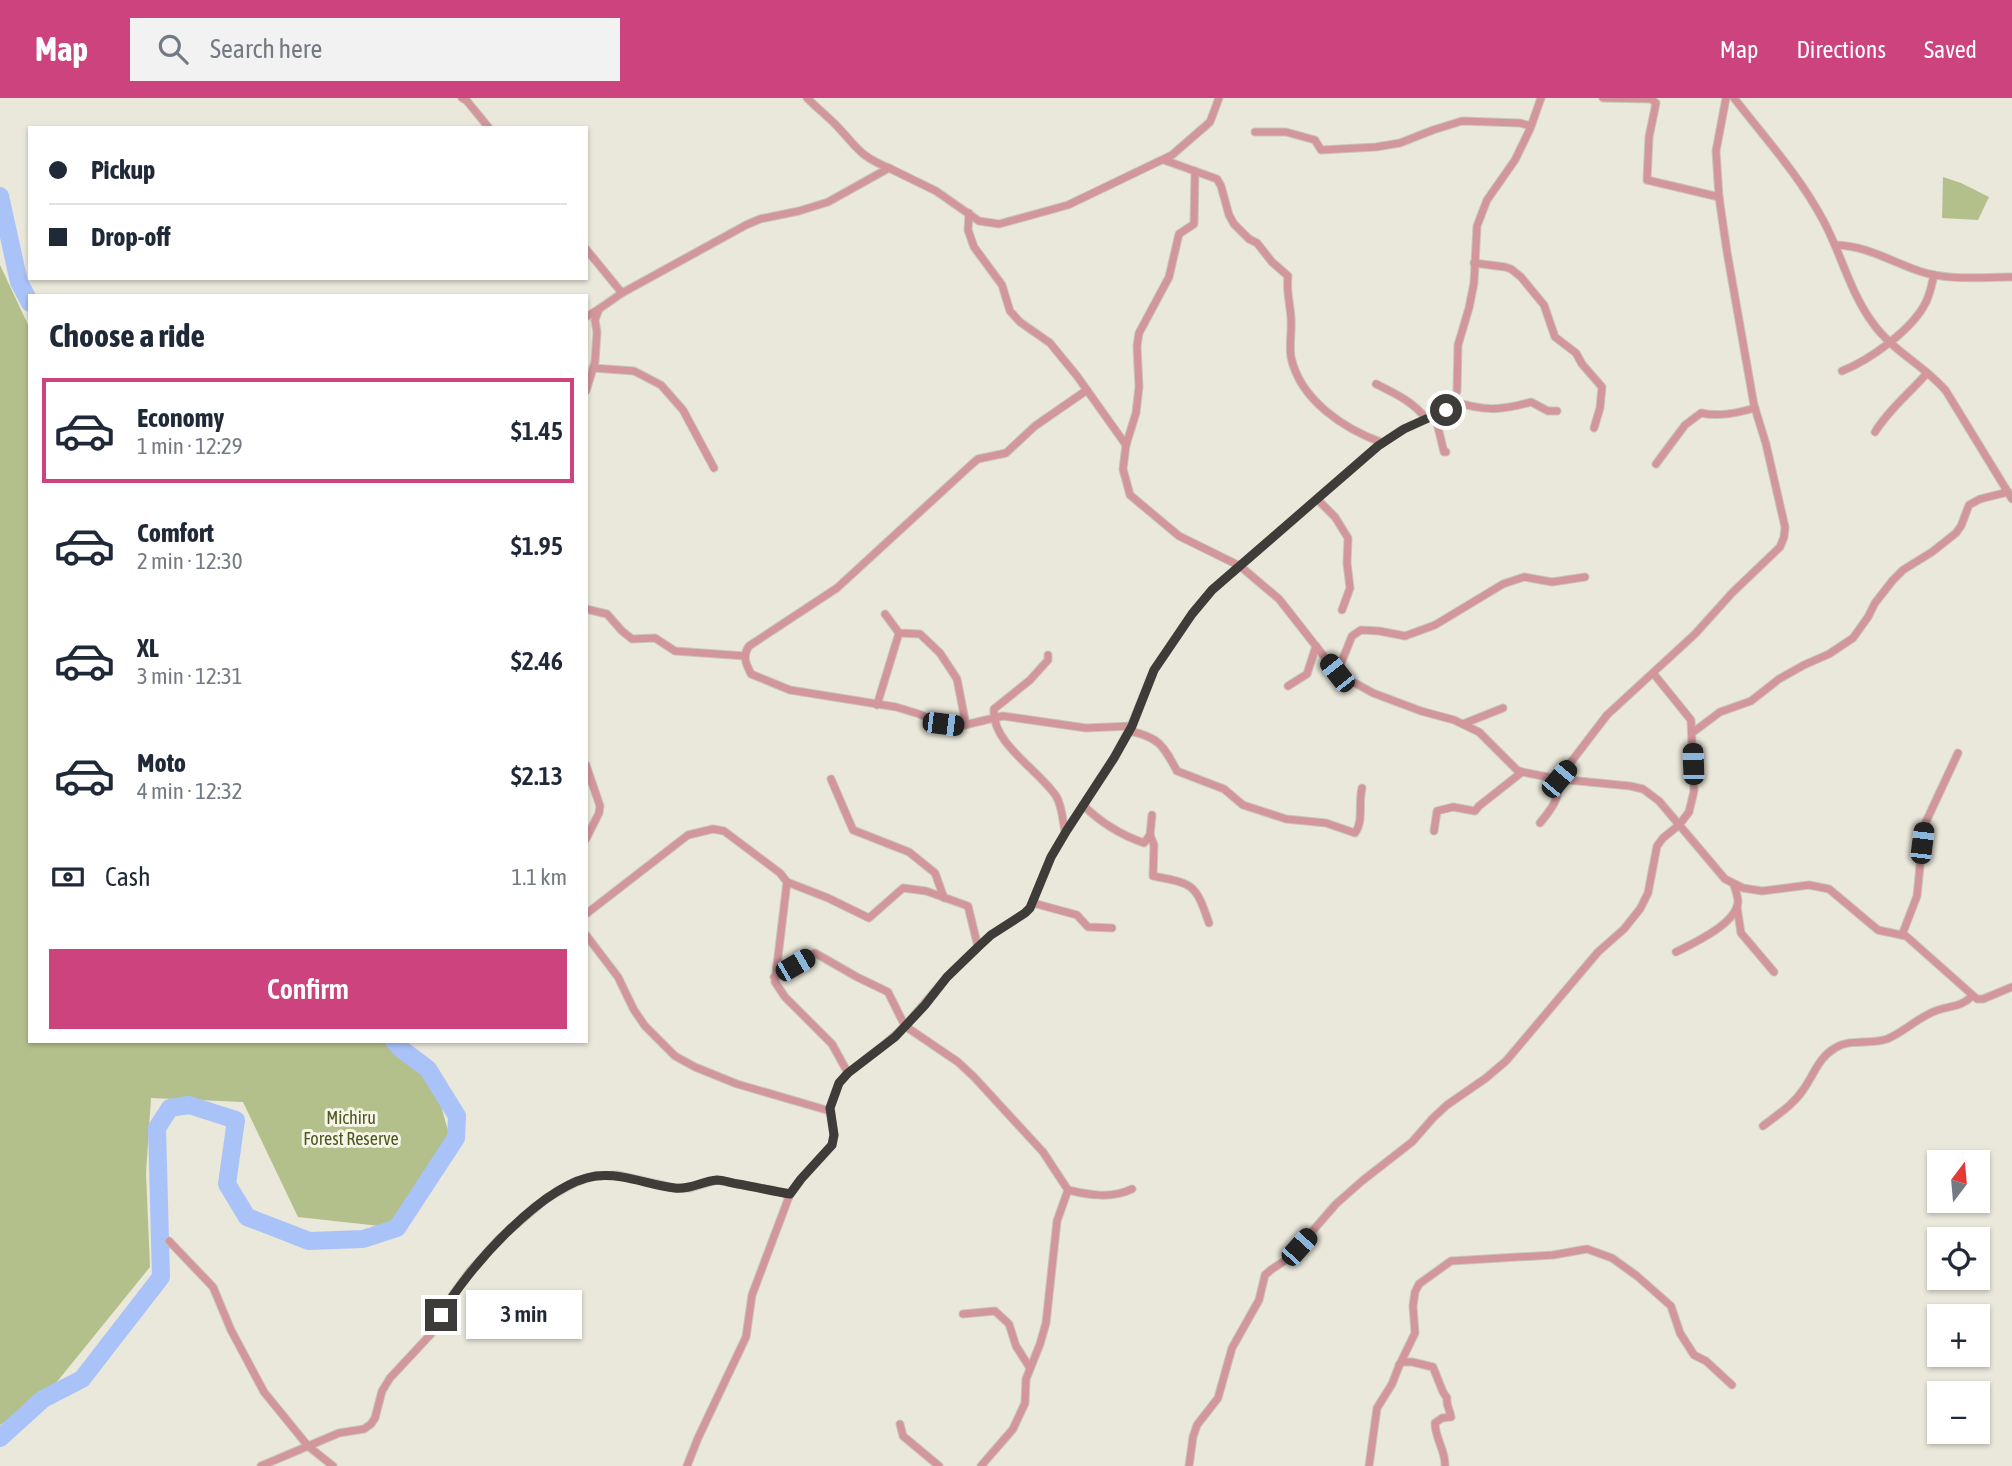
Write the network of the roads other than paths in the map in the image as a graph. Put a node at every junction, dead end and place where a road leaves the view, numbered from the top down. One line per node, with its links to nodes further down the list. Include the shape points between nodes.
1 (807, 98): 12 (street, via 859,152)
2 (1219, 98): 11 (street, via 1208,124)
3 (1541, 98): 9 (street)
4 (1603, 98): 14 (street, via 1651,99 1656,103 1647,180)
5 (1726, 98): 14 (street, via 1716,150)
6 (1734, 98): 16 (street, via 1801,183)
7 (466, 99): 8 (street)
8 (487, 126)
9 (1531, 126): 10 (street, via 1462,121 1400,143 1340,150 1321,150 1315,140 1286,132); 18 (street, via 1483,208)
10 (1255, 132)
11 (1164, 160): 13 (street); 15 (street, via 1068,205 999,224 979,221)
12 (888, 168): 15 (street); 21 (street, via 828,202 760,219)
13 (1195, 171): 38 (street, via 1217,179 1234,224 1288,276 1290,354 1298,377 1327,412 1360,435); 39 (street, via 1194,224 1179,234 1169,277 1139,333 1136,413)
14 (1719, 197): 32 (street)
15 (969, 213): 30 (street, via 974,247 1002,285 1010,311 1050,343)
16 (1836, 245): 19 (street, via 1854,246); 24 (street, via 1859,304)
17 (588, 250): 21 (street)
18 (1474, 263): 31 (street); 36 (street, via 1511,269 1544,305 1555,337 1576,353 1602,387)
19 (1934, 275): 20 (street); 24 (street, via 1925,304)
20 (2012, 277)
21 (622, 293): 22 (street)
22 (599, 309): 23 (street); 25 (street)
23 (588, 316)
24 (1889, 344): 26 (street); 27 (street)
25 (593, 368): 28 (street); 42 (street, via 634,371 661,386 683,410)
26 (1842, 371)
27 (1927, 373): 37 (street); 43 (street, via 1946,391)
28 (588, 384)
29 (1376, 384): 35 (street, via 1405,400)
30 (1087, 390): 39 (street); 53 (street, via 1035,426 1006,453 978,459 837,587 749,646)
31 (1453, 401): 33 (street, via 1495,410 1531,402); 34 (street)
32 (1755, 408): 41 (street, via 1701,413 1685,425); 55 (street, via 1779,492 1784,537 1780,547)
33 (1557, 411)
34 (1435, 415): 35 (street); 40 (street)
35 (1426, 419): 38 (street)
36 (1594, 428)
37 (1875, 432)
38 (1383, 443): 44 (street)
39 (1126, 445): 45 (street, via 1123,468 1130,495 1179,536)
40 (1446, 452)
41 (1656, 464)
42 (714, 468)
43 (2010, 496): 63 (street, via 1980,499 1969,505 1956,533 1893,580 1853,638 1779,679 1751,701 1720,712)
44 (1317, 499): 45 (street); 48 (street, via 1348,538 1350,588)
45 (1240, 566): 51 (street, via 1279,599); 62 (street, via 1192,614 1154,670)
46 (1585, 577): 54 (street, via 1552,582 1524,577 1405,636 1361,630 1352,636)
47 (588, 609): 53 (street, via 607,614 632,639 655,638 675,651)
48 (1342, 610)
49 (885, 614): 50 (street)
50 (899, 633): 57 (street); 61 (street, via 920,634 940,653 957,680)
51 (1316, 646): 54 (street); 56 (street, via 1307,674)
52 (1048, 655): 59 (street, via 1030,680 994,709)
53 (745, 656): 57 (street, via 751,674 790,690)
54 (1337, 673): 60 (street, via 1373,693)
55 (1653, 673): 63 (street, via 1691,720); 68 (street, via 1608,715)
56 (1288, 686)
57 (877, 705): 61 (street, via 943,724)
58 (1503, 708): 60 (street)
59 (993, 718): 61 (street); 62 (street); 75 (street, via 1002,736 1057,797)
60 (1463, 724): 66 (street, via 1479,732)
61 (966, 725)
62 (1130, 728): 69 (street, via 1164,747 1177,771 1224,789 1243,805 1286,820 1326,823 1355,833 1360,827); 70 (street)
63 (1692, 733): 73 (street, via 1694,791 1689,812)
64 (1958, 753): 86 (street, via 1924,826 1917,896)
65 (588, 771): 76 (street, via 600,806)
66 (1522, 772): 68 (street); 74 (street, via 1475,811 1453,807 1437,811)
67 (831, 779): 80 (street, via 853,830 909,852 935,873)
68 (1559, 779): 72 (street, via 1555,801); 73 (street, via 1643,789)
69 (1362, 788)
70 (1083, 805): 75 (street); 77 (street, via 1123,835 1144,843)
71 (1152, 816): 77 (street)
72 (1540, 823)
73 (1679, 825): 79 (street); 115 (street, via 1657,846 1648,893 1640,909 1517,1050 1336,1204 1289,1258 1265,1275 1259,1300 1232,1348 1218,1398 1197,1425)
74 (1434, 831)
75 (1065, 832): 81 (street)
76 (588, 834)
77 (1150, 835): 84 (street, via 1153,876 1193,887)
78 (787, 882): 80 (street, via 869,918 903,888); 83 (street, via 724,831 704,830 688,835); 91 (street)
79 (1734, 885): 82 (street); 86 (street, via 1762,891 1820,886 1878,930)
80 (944, 898): 88 (street, via 968,906)
81 (1032, 903): 85 (street, via 1077,915 1088,927); 88 (street)
82 (1737, 906): 89 (street, via 1730,918); 90 (street, via 1741,933)
83 (588, 912)
84 (1209, 923)
85 (1112, 929)
86 (1902, 935): 93 (street)
87 (588, 938): 96 (street, via 618,977 645,1026 675,1056 737,1084)
88 (978, 947): 94 (street)
89 (1676, 951)
90 (1774, 972)
91 (774, 977): 94 (street, via 815,953 888,992); 95 (street, via 785,997 832,1044)
92 (2012, 987): 93 (street, via 1983,999)
93 (1972, 996): 97 (street, via 1964,1004 1923,1016 1885,1040 1834,1048 1821,1059 1803,1090)
94 (905, 1026): 95 (street); 99 (street, via 974,1077 1043,1152)
95 (848, 1073): 96 (street, via 834,1093)
96 (830, 1111): 100 (street, via 832,1145)
97 (1763, 1126)
98 (1132, 1189): 99 (street, via 1102,1196)
99 (1068, 1190): 106 (street, via 1057,1221 1046,1323)
100 (790, 1194): 109 (street, via 717,1180 690,1188 617,1175 576,1182 547,1198 499,1239 471,1271 431,1334 390,1378 371,1424); 112 (street, via 752,1295 746,1337)
101 (169, 1241): 109 (street, via 213,1287 264,1392)
102 (963, 1314): 106 (street, via 995,1311 1009,1324)
103 (1406, 1350): 104 (street); 105 (street); 107 (street, via 1415,1333 1413,1306 1419,1284 1451,1261 1587,1249 1612,1258 1671,1306 1695,1355)
104 (1412, 1362): 105 (street); 117 (street, via 1433,1367 1447,1398 1451,1418 1435,1423)
105 (1399, 1366): 116 (street, via 1377,1408)
106 (1030, 1368): 114 (street, via 1025,1403 1013,1429)
107 (1732, 1385)
108 (900, 1424): 113 (street, via 903,1436)
109 (308, 1446): 110 (street); 111 (street)
110 (261, 1466)
111 (333, 1466)
112 (687, 1466)
113 (939, 1466)
114 (981, 1466)
115 (1189, 1466)
116 (1369, 1466)
117 (1445, 1466)

